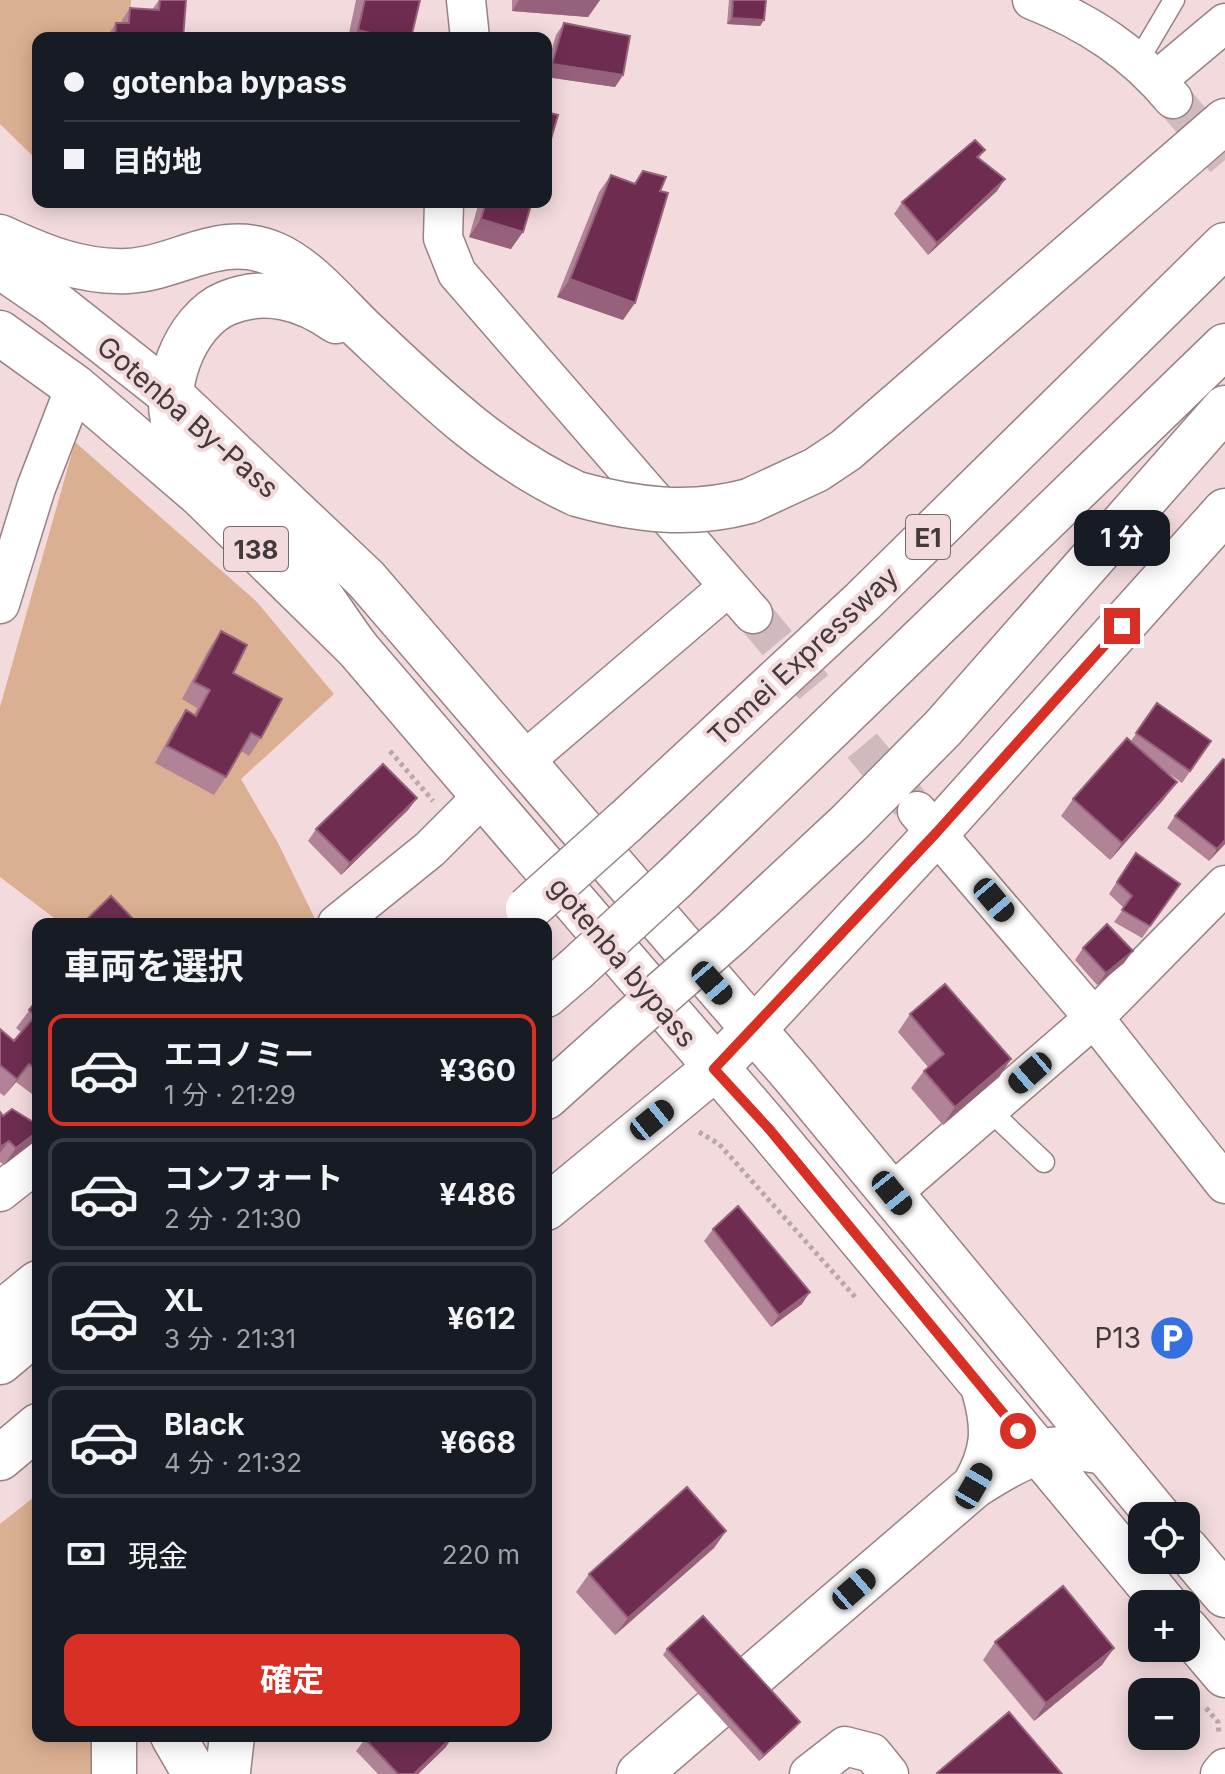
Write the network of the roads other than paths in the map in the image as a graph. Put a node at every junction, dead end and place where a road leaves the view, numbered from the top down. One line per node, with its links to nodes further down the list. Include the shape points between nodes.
1 (466, 0): 5 (street)
2 (1032, 0): 6 (street, via 1094,27)
3 (1174, 0): 6 (lane)
4 (1225, 23): 6 (street)
5 (469, 32)
6 (1156, 80)
7 (1225, 121): 14 (main road, bridge, via 846,450 749,501 687,512 613,504 577,494 509,458)
8 (444, 208): 21 (street, via 443,238 457,273 741,601)
9 (0, 237): 14 (main road, via 58,262 103,271 150,268 215,247 258,248 294,266)
10 (1225, 245): 25 (main road, Tomei Expressway / E1, bridge, via 863,601)
11 (0, 266): 16 (main road, Gotenba By-Pass / 138)
12 (0, 333): 15 (main road, Gotenba By-Pass / 138)
13 (1225, 346): 27 (main road, E1, bridge)
14 (399, 364): 16 (main road, via 311,306 256,295 219,306 202,320 182,354)
15 (75, 387): 19 (street); 20 (main road, Gotenba By-Pass / 138, via 201,495)
16 (172, 396): 20 (main road, via 171,415 187,448 278,540); 21 (main road, Gotenba By-Pass / 138, via 366,579)
17 (1225, 408): 31 (main road, bridge, via 943,728 731,933)
18 (1225, 511): 23 (main road)
19 (3, 585)
20 (357, 648): 22 (main road, Gotenba By-Pass / 138)
21 (523, 762): 29 (main road, gotenba bypass / 138)
22 (482, 797): 26 (street, via 430,849); 30 (main road, gotenba bypass / 138)
23 (927, 822): 28 (street); 29 (main road)
24 (1225, 885): 28 (street)
25 (519, 916)
26 (344, 918)
27 (561, 982)
28 (1094, 1018): 32 (street); 35 (street)
29 (753, 1030): 30 (main road); 37 (main road, gotenba bypass / 138)
30 (714, 1069): 38 (main road); 43 (main road, gotenba bypass / 138)
31 (552, 1092)
32 (988, 1109): 33 (lane); 37 (street)
33 (1044, 1162)
34 (32, 1167): 36 (street)
35 (1225, 1184)
36 (0, 1192)
37 (892, 1193): 46 (main road, gotenba bypass / 138)
38 (552, 1203)
39 (32, 1288): 40 (main road)
40 (0, 1314)
41 (32, 1335): 42 (main road)
42 (0, 1362)
43 (984, 1390): 45 (main road, gotenba bypass / 138); 48 (main road, via 993,1440)
44 (32, 1431): 47 (main road)
45 (1035, 1451): 46 (main road, via 1061,1447); 48 (main road); 51 (main road, gotenba bypass / 138)
46 (1104, 1452): 49 (main road, gotenba bypass / 138)
47 (0, 1458)
48 (974, 1486): 60 (main road)
49 (1146, 1502)
50 (1200, 1566): 52 (main road)
51 (1153, 1590)
52 (1225, 1595)
53 (1200, 1646): 54 (main road)
54 (1225, 1675)
55 (114, 1742): 59 (main road)
56 (184, 1742): 57 (main road)
57 (218, 1760)
58 (1225, 1768): 63 (street)
59 (114, 1774)
60 (639, 1774)
61 (809, 1774): 62 (street, via 845,1746 872,1753)
62 (889, 1774)
63 (1220, 1774)

